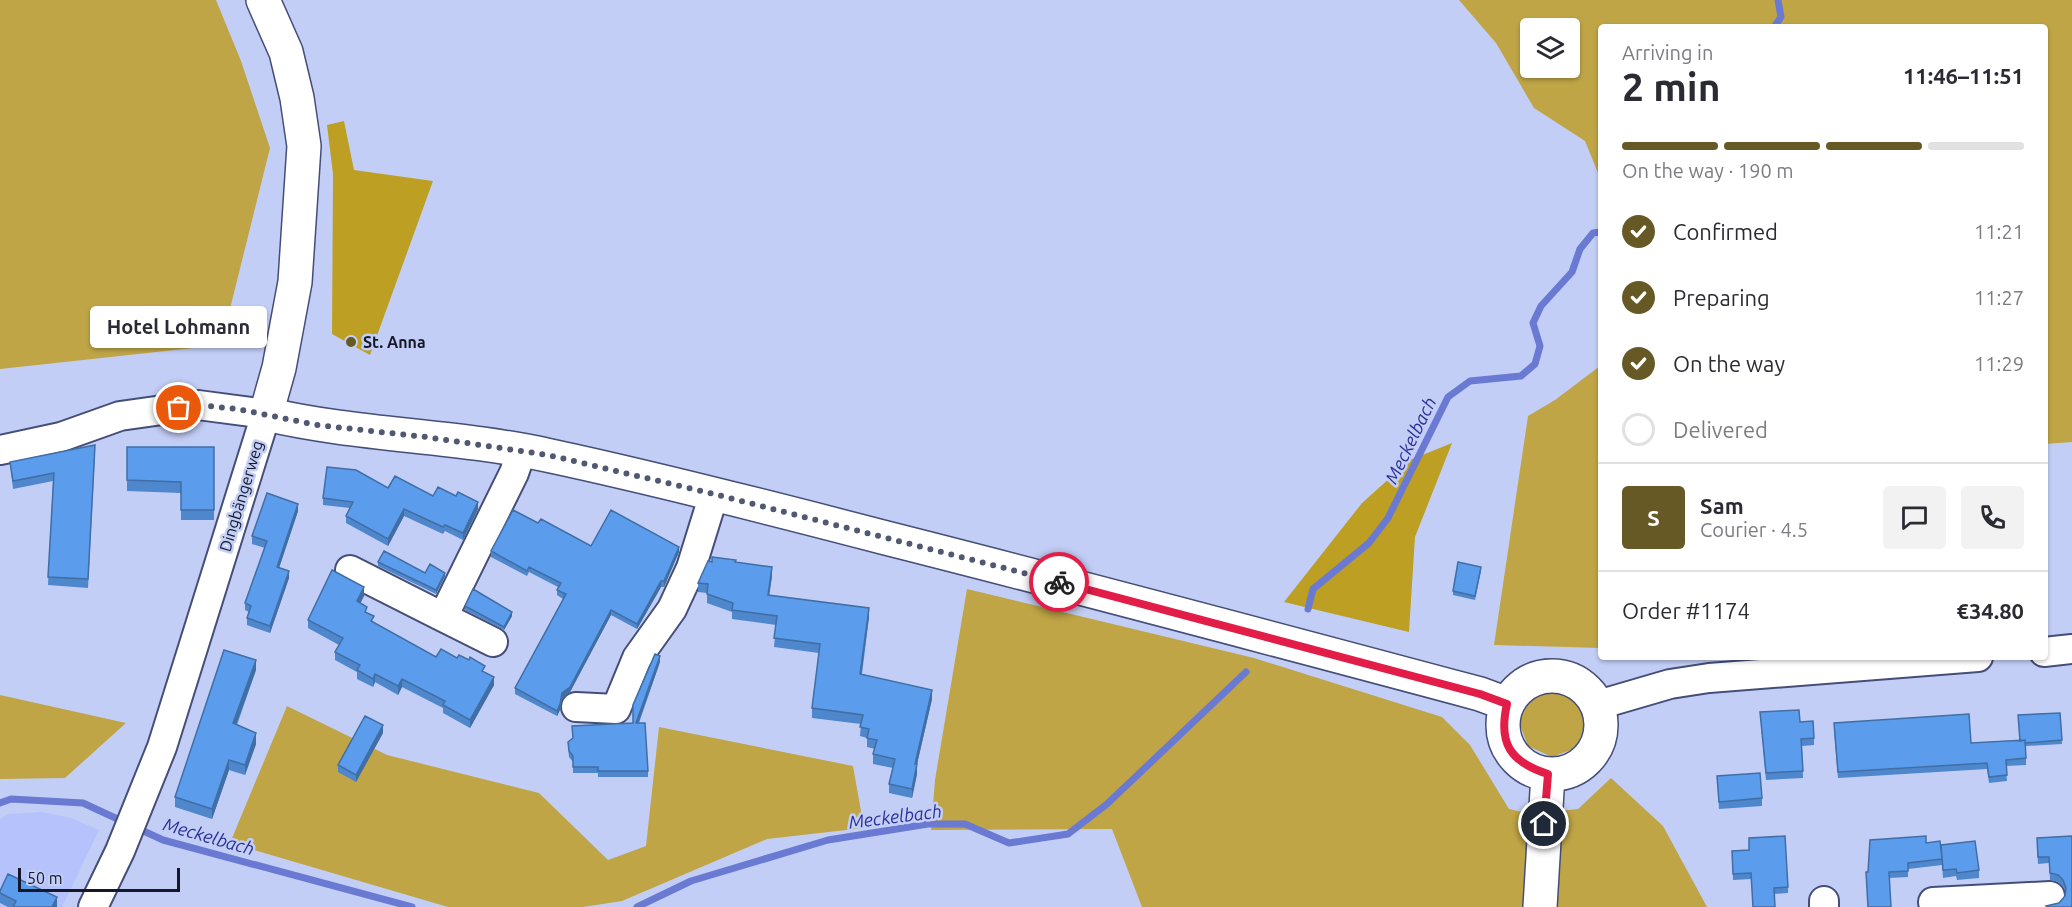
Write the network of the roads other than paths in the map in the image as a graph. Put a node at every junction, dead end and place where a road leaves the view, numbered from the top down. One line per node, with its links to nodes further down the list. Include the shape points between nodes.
1 (263, 0): 2 (main road, Dingbängerweg, via 286,52 304,146 295,282)
2 (266, 414): 3 (street, via 198,405 120,416 61,437); 4 (main road, via 317,425); 17 (street, Dingbängerweg, via 162,747)
3 (0, 450)
4 (522, 450): 5 (main road); 7 (street)
5 (714, 494): 12 (main road, via 1261,635); 14 (street, via 691,568 672,609 637,658 616,709)
6 (350, 570): 7 (street)
7 (443, 617): 8 (street)
8 (493, 642)
9 (2072, 649): 10 (street)
10 (2048, 652)
11 (1940, 660): 13 (street, via 1709,678 1670,684)
12 (1507, 704): 13 (main road, via 1519,688 1535,678 1553,675 1586,689); 15 (main road, via 1503,722 1506,741 1515,757 1529,768)
13 (1598, 705): 15 (main road, via 1602,725 1598,743 1585,761 1568,771)
14 (576, 707)
15 (1548, 774): 18 (main road)
16 (2050, 896): 19 (street, via 1934,902)
17 (93, 907)
18 (1540, 907)
19 (1934, 907)

